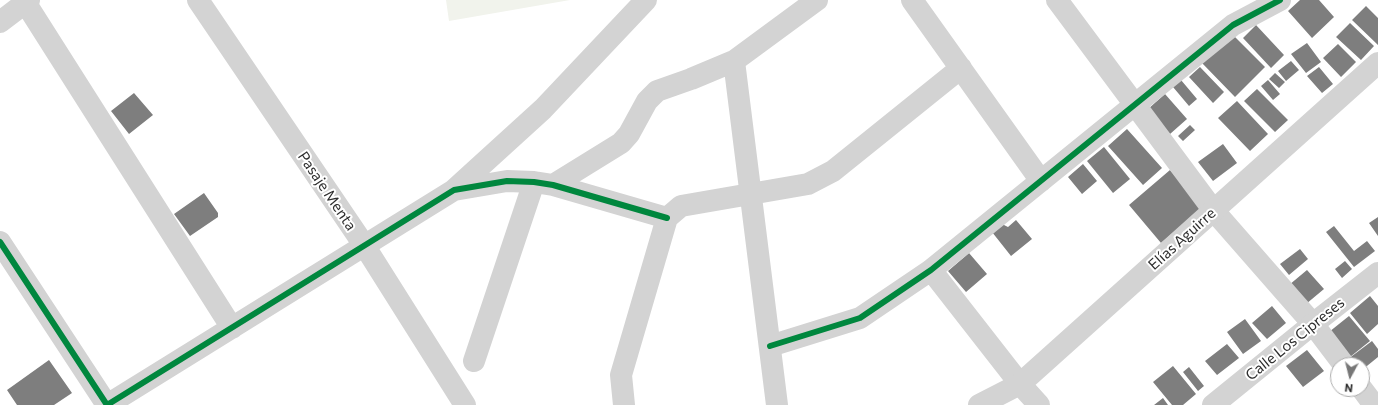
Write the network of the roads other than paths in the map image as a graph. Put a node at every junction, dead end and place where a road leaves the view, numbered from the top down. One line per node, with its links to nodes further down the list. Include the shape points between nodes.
1 (198, 0): 20 (street, Pasaje Menta)
2 (646, 0): 15 (street, via 543,109)
3 (817, 0): 9 (street)
4 (912, 0): 11 (street)
5 (1057, 0): 12 (street)
6 (1280, 0): 12 (street, via 1233,25)
7 (27, 1): 8 (street); 24 (street)
8 (0, 22)
9 (734, 61): 14 (street, via 657,91 647,101 621,143); 16 (street)
10 (1378, 64): 17 (street, Elías Aguirre)
11 (961, 68): 13 (street); 16 (street, via 833,171 808,184)
12 (1135, 104): 13 (street); 17 (street)
13 (1041, 181): 21 (street)
14 (543, 183): 15 (street, via 507,181); 18 (street); 27 (street)
15 (454, 190): 20 (street)
16 (751, 194): 18 (street, via 681,206); 25 (street)
17 (1214, 210): 23 (street); 28 (street, Elías Aguirre)
18 (668, 218): 30 (street, via 621,375)
19 (0, 242): 24 (street, via 107,405)
20 (364, 246): 24 (street); 29 (street, Pasaje Menta)
21 (931, 270): 25 (street, via 860,318); 28 (street)
22 (1378, 273): 23 (street, Calle Los Cipreses)
23 (1313, 324): 26 (street); 34 (street, Calle Los Cipreses)
24 (232, 328)
25 (770, 346): 31 (street)
26 (1338, 357)
27 (474, 361)
28 (1020, 384): 32 (street, Elías Aguirre); 33 (street)
29 (465, 405)
30 (624, 405)
31 (777, 405)
32 (979, 405)
33 (1039, 405)
34 (1213, 405)

